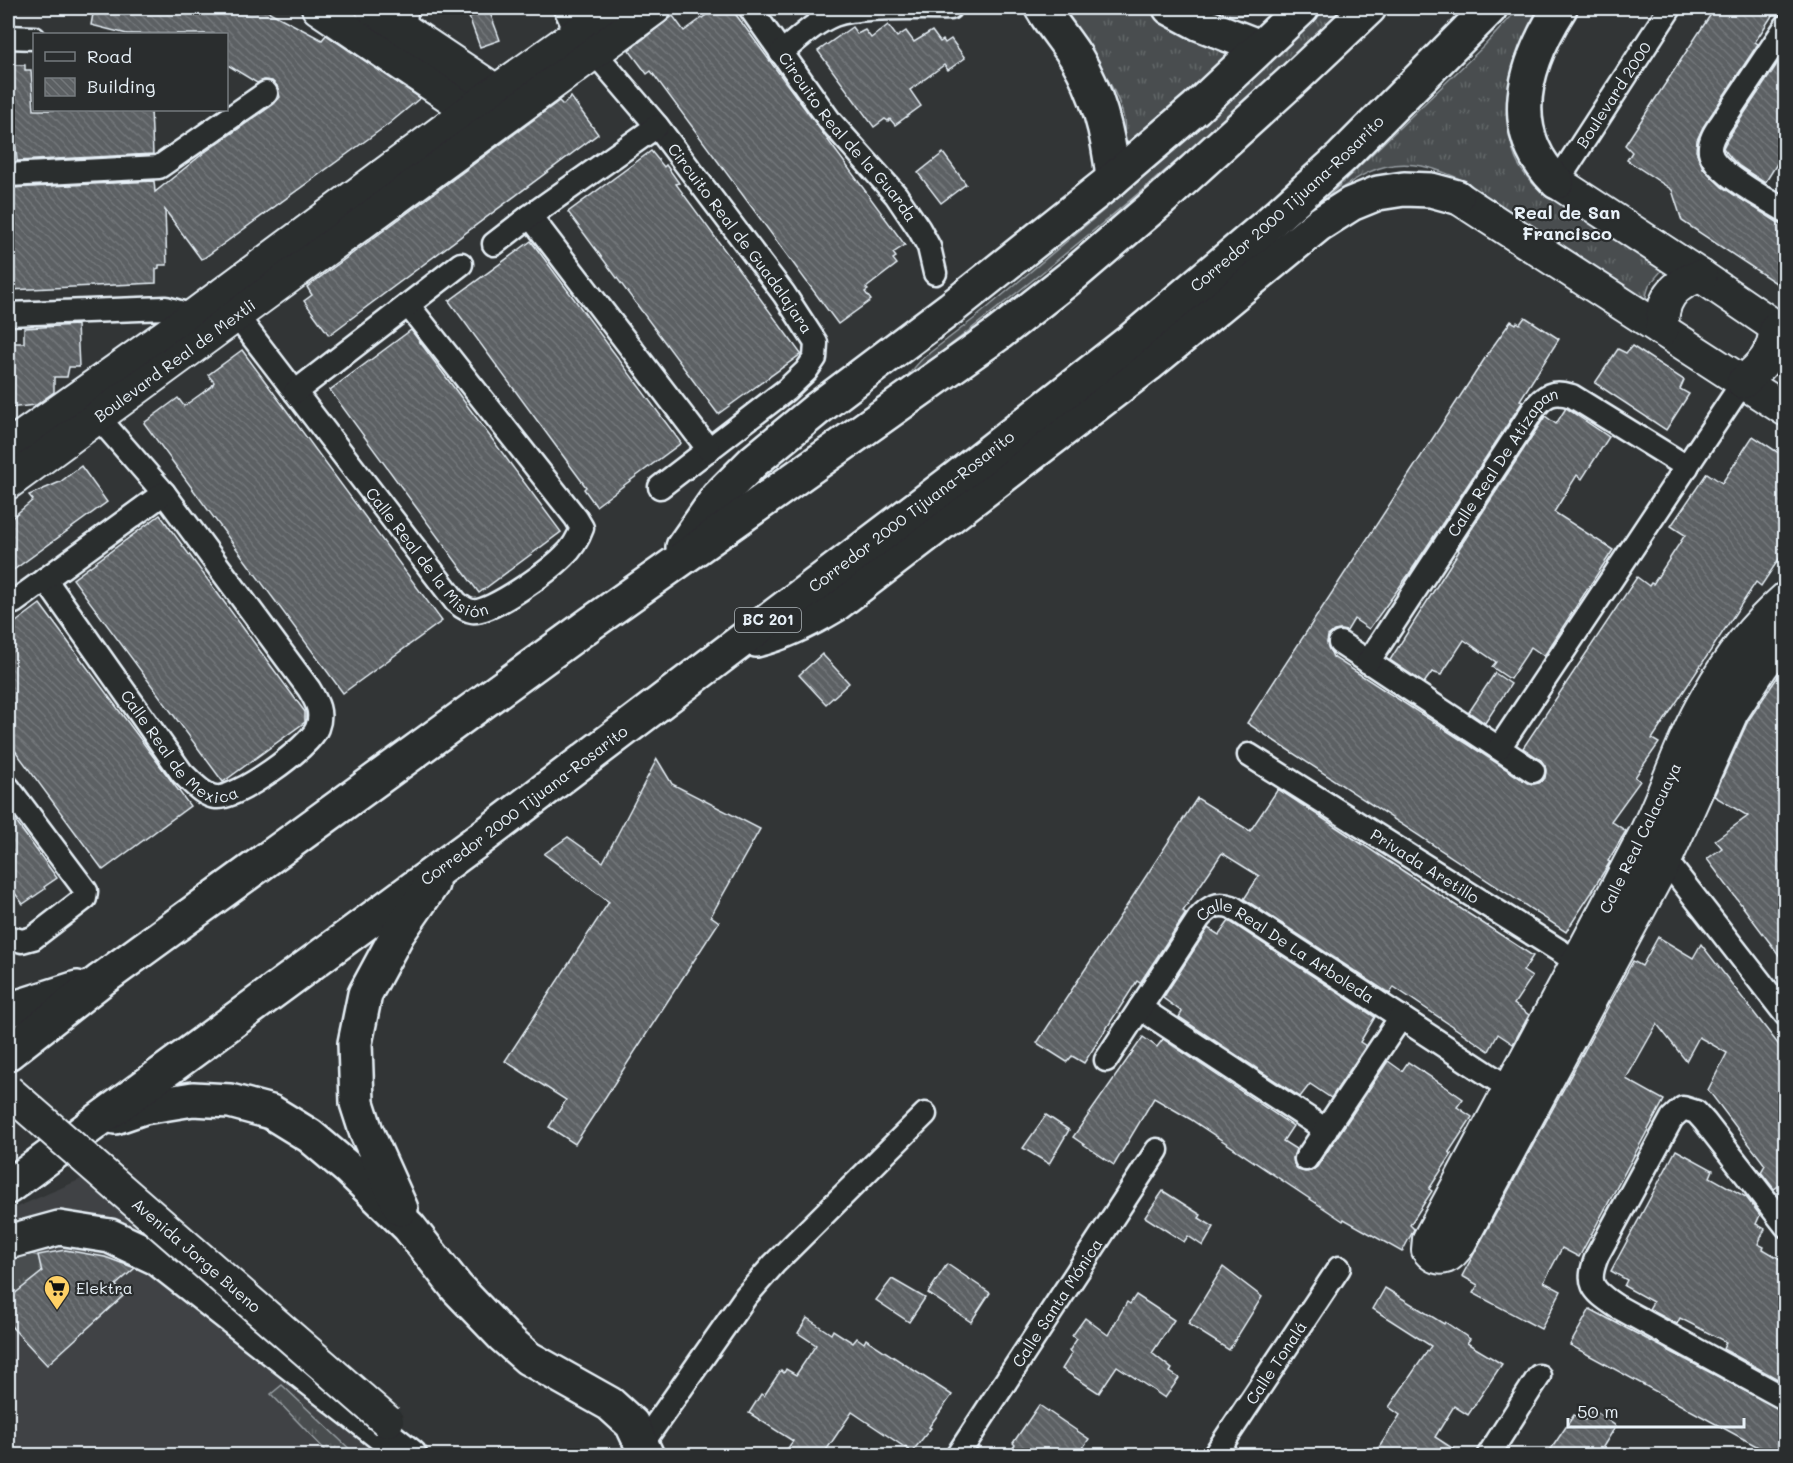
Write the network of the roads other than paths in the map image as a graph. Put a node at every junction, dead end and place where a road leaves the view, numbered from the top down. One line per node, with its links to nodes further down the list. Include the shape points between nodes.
1 (318, 8): 15 (street)
2 (372, 8): 15 (street)
3 (613, 8): 16 (street, Boulevard Real de Mextli)
4 (655, 8): 16 (street, Boulevard Real de Mextli)
5 (750, 8): 20 (street, Circuito Real de la Guarda)
6 (950, 8): 20 (street, via 857,10 835,15 814,26)
7 (1042, 8): 27 (highway, via 1077,59 1097,99 1110,147)
8 (1170, 8): 19 (highway)
9 (1302, 8): 19 (highway)
10 (1369, 8): 53 (highway, via 1162,199 1072,276 998,334)
11 (1490, 8): 59 (highway, Corredor 2000 Tijuana-Rosarito / BC 201, via 1342,157 1129,342)
12 (1560, 8): 28 (highway, via 1539,42 1530,68 1524,114 1533,151)
13 (1670, 8): 28 (street, Boulevard 2000)
14 (1785, 26): 30 (street, via 1719,124 1710,151 1717,165 1732,177)
15 (399, 30): 22 (street); 24 (street)
16 (579, 31): 22 (street, Boulevard Real de Mextli); 25 (street, Circuito Real de Guadalajara)
17 (8, 37): 18 (street)
18 (33, 38)
19 (1260, 47): 27 (highway)
20 (781, 53): 35 (street, Circuito Real de la Guarda, via 830,121 897,195 929,247)
21 (266, 93): 23 (street)
22 (503, 101): 24 (street, Boulevard Real de Mextli)
23 (226, 114): 26 (street, via 159,167)
24 (478, 122): 32 (street, Boulevard Real de Mextli)
25 (657, 126): 31 (street, Circuito Real de Guadalajara); 48 (street, Circuito Real de Guadalajara, via 784,294 816,343 815,358 793,384)
26 (8, 175)
27 (1113, 180): 53 (highway, via 754,460 718,497)
28 (1557, 182): 36 (street)
29 (1456, 197): 41 (street); 59 (highway, via 1431,190 1404,189 1378,193 1351,204 1318,225 1148,365 835,605 771,637)
30 (1785, 211)
31 (530, 216): 33 (street, Circuito Real de Guadalajara); 48 (street)
32 (333, 227): 39 (street, Boulevard Real de Mextli); 40 (street, Boulevard Real de Mextli)
33 (494, 244)
34 (461, 264): 37 (street)
35 (935, 273)
36 (1701, 276): 41 (street, via 1687,280 1665,302); 42 (street)
37 (408, 305): 44 (street); 44 (street, Calle Real de la Misión, via 582,528 573,546 547,570 490,608 463,608)
38 (8, 314): 40 (street, via 166,308)
39 (236, 315): 44 (street, Calle Real de la Misión); 46 (street, Boulevard Real de Mextli)
40 (193, 316): 47 (street, Boulevard Real de Mextli)
41 (1662, 330): 43 (street)
42 (1781, 331): 43 (street, via 1768,357)
43 (1743, 382): 45 (street); 49 (street)
44 (295, 392)
45 (1785, 410)
46 (97, 416): 50 (street, Boulevard Real de Mextli); 52 (street, Calle Real de Mexica)
47 (8, 447)
48 (709, 450): 51 (street, Circuito Real de Guadalajara)
49 (1687, 467): 60 (street, Calle Real De Atizapan, via 1572,396 1551,393 1533,410); 61 (street)
50 (8, 483)
51 (660, 487)
52 (164, 493): 54 (street); 54 (street, Calle Real de Mexica, via 318,703 317,729 304,746 244,789 228,796 205,793 182,773)
53 (668, 567): 70 (highway)
54 (45, 579): 56 (street)
55 (1785, 598): 65 (street, Calle Real Calacuaya, via 1736,652 1706,698)
56 (14, 602)
57 (1785, 636): 66 (street, Calle Real Calacuaya, via 1732,712)
58 (1340, 643): 60 (street)
59 (731, 647): 67 (highway, Corredor 2000 Tijuana-Rosarito / BC 201)
60 (1368, 662): 61 (street)
61 (1499, 748): 63 (street)
62 (1249, 755): 69 (street, Privada Aretillo)
63 (1533, 771)
64 (8, 787): 68 (street, via 86,891 86,898 33,938)
65 (1645, 833): 66 (street); 69 (street, Calle Real Calacuaya)
66 (1666, 859): 69 (street, Calle Real Calacuaya); 73 (street)
67 (446, 864): 80 (highway, Corredor 2000 Tijuana-Rosarito / BC 201); 86 (highway, via 399,933 365,994 355,1043 357,1103)
68 (8, 938)
69 (1590, 970): 78 (street, Calle Real Calacuaya)
70 (101, 980): 72 (highway); 75 (highway)
71 (1140, 1008): 74 (street, Calle Real De La Arboleda, via 1199,918 1212,906 1222,904); 76 (street, Calle Real De La Arboleda); 81 (street)
72 (8, 1010)
73 (1785, 1015)
74 (1401, 1017): 78 (street, Calle Real De La Arboleda); 81 (street, Calle Real De La Arboleda)
75 (8, 1053)
76 (1106, 1060)
77 (8, 1091): 93 (street, Avenida Jorge Bueno, bridge)
78 (1523, 1097)
79 (925, 1114): 91 (street, via 746,1296)
80 (91, 1125): 84 (highway, Corredor 2000 Tijuana-Rosarito / BC 201); 86 (highway, via 144,1107 193,1099 230,1101 271,1112 310,1136)
81 (1326, 1130): 83 (street, Calle Real De La Arboleda)
82 (1156, 1150): 94 (street, Calle Santa Mónica)
83 (1306, 1159)
84 (8, 1187)
85 (1785, 1226): 90 (street, via 1705,1122 1696,1112 1683,1108 1672,1118 1597,1256 1590,1277 1596,1291 1616,1306)
86 (409, 1227): 91 (highway, via 503,1336 528,1358 610,1404 632,1424)
87 (8, 1242): 92 (highway, via 59,1228 110,1236 157,1258)
88 (1339, 1268): 95 (street, Calle Tonalá)
89 (1539, 1376): 96 (street)
90 (1785, 1400)
91 (645, 1450)
92 (410, 1455)
93 (425, 1455)
94 (957, 1455)
95 (1214, 1455)
96 (1488, 1455)

